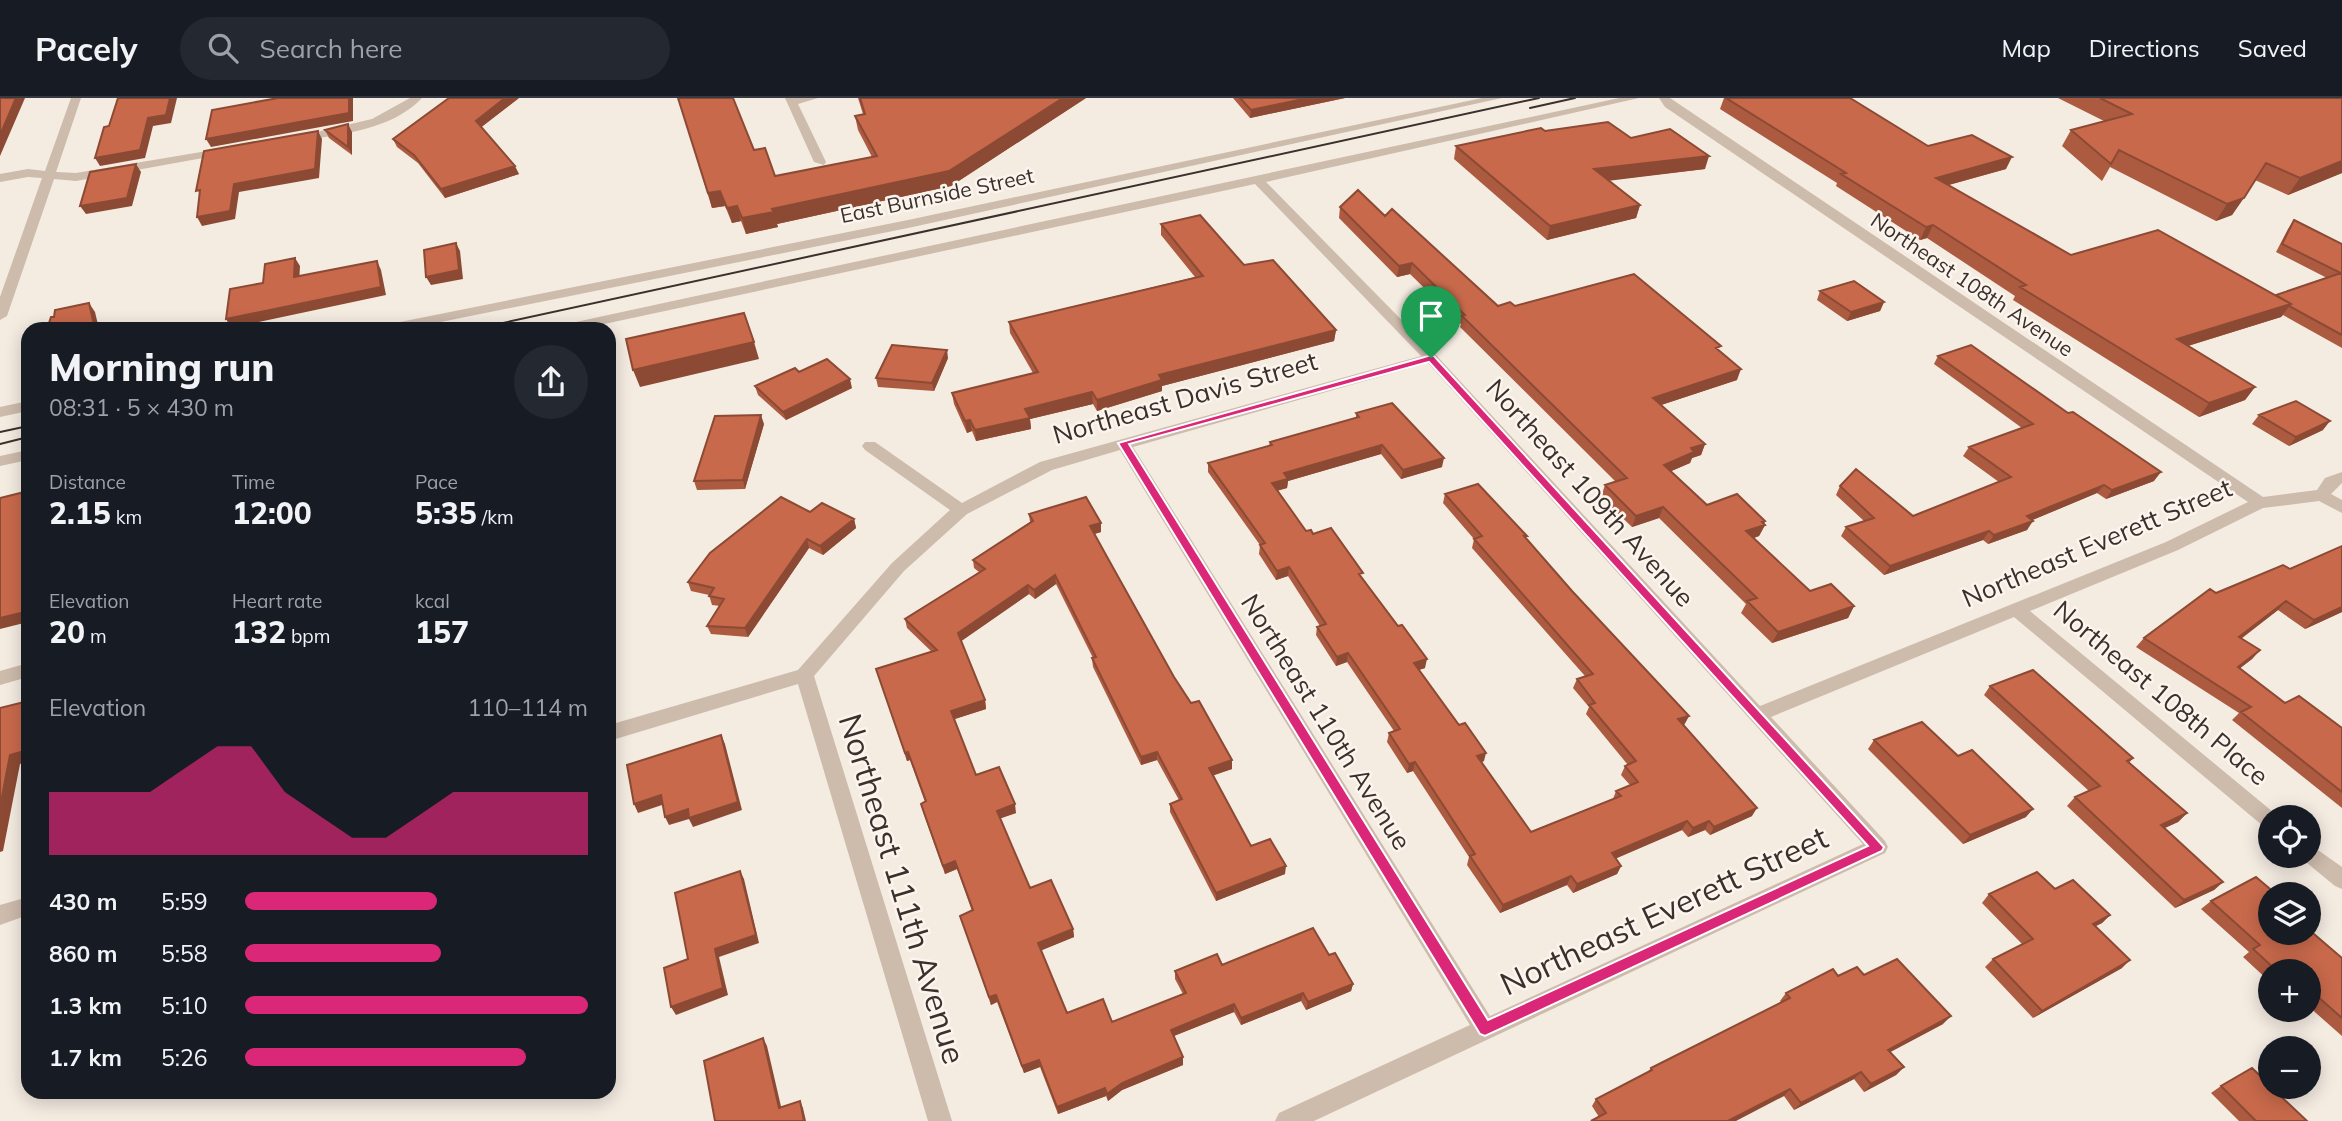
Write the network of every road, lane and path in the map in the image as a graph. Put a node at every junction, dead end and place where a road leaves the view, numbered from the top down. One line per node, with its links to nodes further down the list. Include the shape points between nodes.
1 (76, 98): 11 (street)
2 (417, 98): 8 (street, via 386,117)
3 (813, 98): 7 (street)
4 (1497, 98): 15 (street, East Burnside Street)
5 (1634, 98): 13 (street, East Burnside Street)
6 (1664, 98): 26 (street, Northeast 108th Avenue)
7 (791, 100): 10 (street)
8 (287, 140)
9 (234, 149): 11 (street, via 76,177)
10 (820, 162)
11 (49, 175): 12 (street); 14 (street)
12 (0, 178)
13 (1257, 179): 16 (street, East Burnside Street); 17 (street, Northeast 109th Avenue)
14 (0, 316)
15 (420, 322)
16 (594, 322)
17 (1431, 358): 20 (street, Northeast Davis Street); 33 (street, Northeast 109th Avenue)
18 (21, 408): 19 (street)
19 (0, 412)
20 (1123, 443): 28 (street, Northeast Davis Street, via 1046,466); 41 (street, Northeast 110th Avenue)
21 (870, 446): 28 (street)
22 (21, 456): 23 (street)
23 (0, 461)
24 (2342, 478): 25 (street, via 2331,482)
25 (2322, 495): 26 (street, Northeast Everett Street); 27 (street)
26 (2260, 503): 29 (street, Northeast Everett Street, via 2172,546)
27 (2342, 508)
28 (961, 510): 31 (street, Northeast Davis Street, via 898,567)
29 (2017, 610): 33 (street, Northeast Everett Street); 35 (street, Northeast 108th Place)
30 (21, 672): 32 (street)
31 (804, 675): 34 (street); 42 (street, Northeast 111th Avenue)
32 (0, 678)
33 (1757, 715): 36 (street, Northeast 109th Avenue)
34 (616, 731)
35 (2258, 810)
36 (1878, 847): 41 (street, Northeast Everett Street)
37 (2321, 863): 38 (street)
38 (2342, 880)
39 (21, 908): 40 (street)
40 (0, 915)
41 (1485, 1029): 43 (street, Northeast Everett Street)
42 (940, 1121)
43 (1287, 1121)

